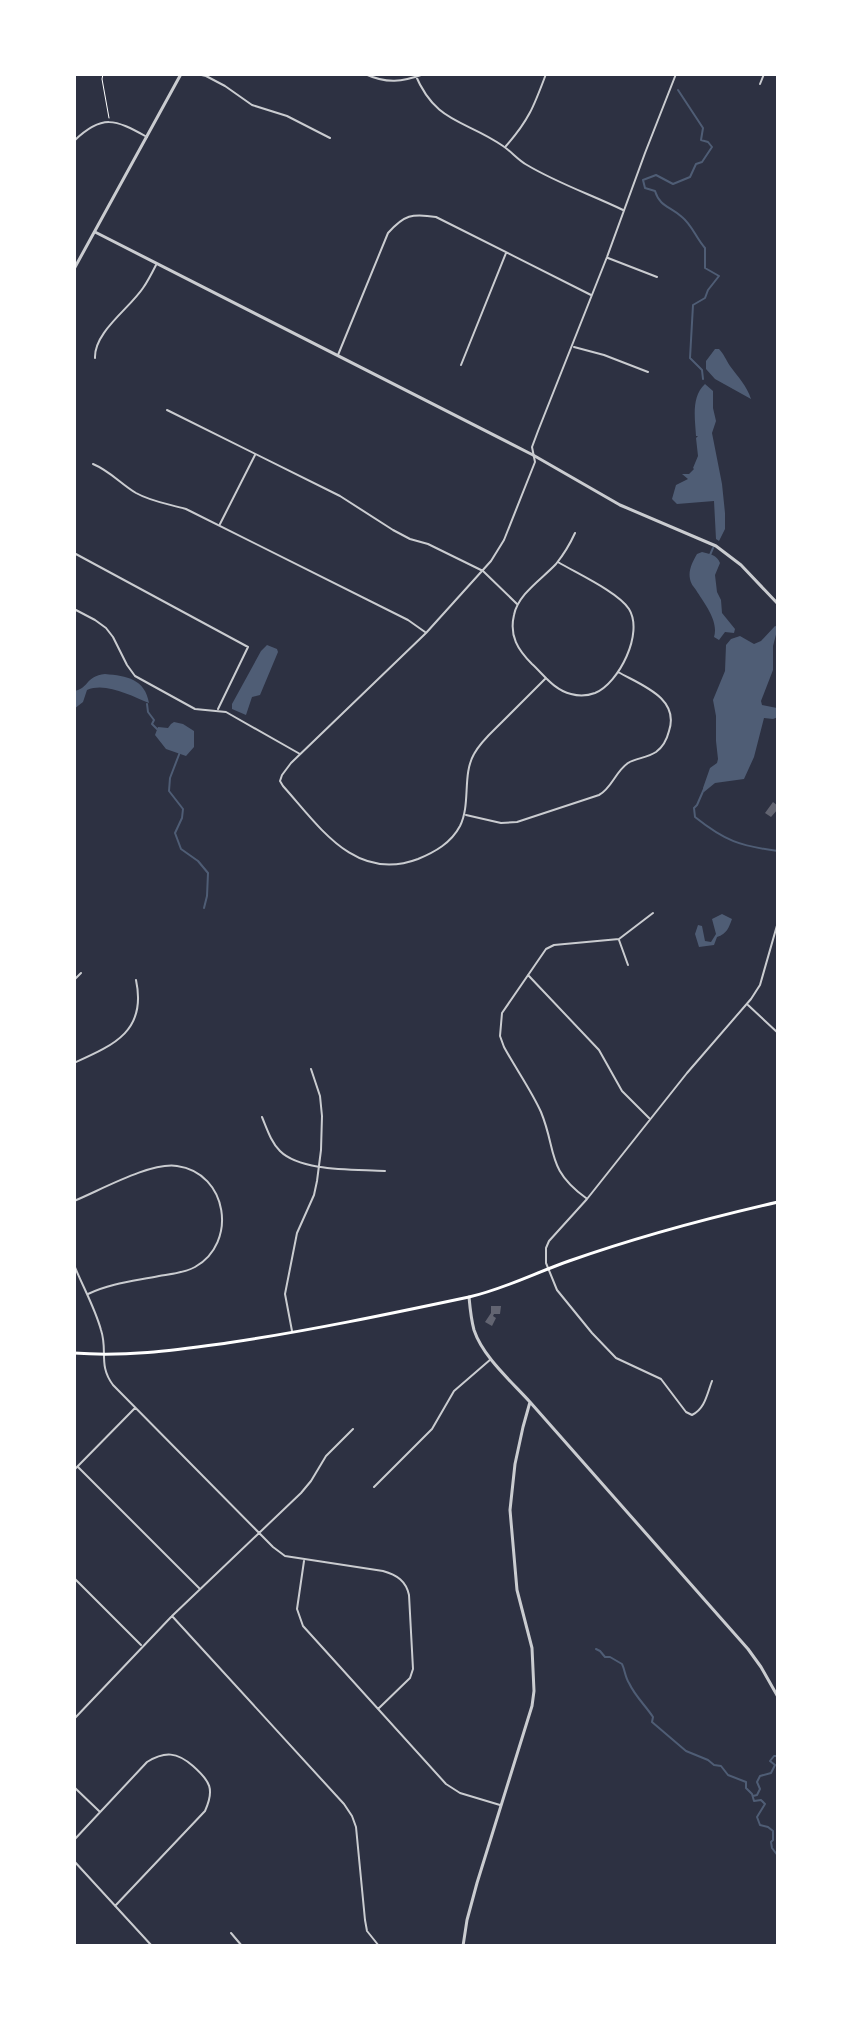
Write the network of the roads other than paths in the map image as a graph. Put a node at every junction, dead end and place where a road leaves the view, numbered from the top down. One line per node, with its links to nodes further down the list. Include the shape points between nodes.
1 (181, 74): 11 (street)
2 (197, 74): 8 (street)
3 (365, 74): 9 (street, via 392,82)
4 (424, 74): 9 (street)
5 (546, 74): 14 (street, via 527,120)
6 (676, 74): 15 (street)
7 (764, 74): 10 (street)
8 (205, 75): 12 (street, via 252,105)
9 (415, 75): 14 (street, via 434,107)
10 (760, 84)
11 (147, 137): 13 (street, via 110,121 91,126); 16 (street)
12 (330, 138)
13 (74, 141)
14 (505, 147): 15 (street, via 529,166)
15 (624, 210): 18 (street)
16 (95, 232): 19 (street); 20 (street)
17 (507, 252): 22 (street); 24 (street, via 436,217 403,219 388,233); 26 (street)
18 (607, 257): 21 (street); 22 (street)
19 (156, 264): 24 (street); 25 (street, via 144,288 105,331)
20 (74, 269)
21 (657, 277)
22 (592, 296): 23 (street)
23 (572, 346): 27 (street); 30 (street)
24 (338, 355): 30 (street)
25 (95, 358)
26 (461, 365)
27 (648, 372)
28 (167, 410): 29 (street)
29 (256, 454): 32 (street); 36 (street, via 410,539)
30 (533, 455): 36 (street, via 535,462 504,540); 38 (street, via 620,505 716,546)
31 (93, 464): 32 (street, via 134,492)
32 (219, 525): 40 (street)
33 (575, 533): 35 (street)
34 (74, 553): 43 (street, via 248,647)
35 (558, 562): 37 (street); 41 (street, via 620,599 630,611 631,648)
36 (483, 571): 37 (street); 40 (street)
37 (517, 604): 42 (street, via 511,629 516,643)
38 (778, 604)
39 (74, 609): 43 (street, via 106,628 135,676 195,709)
40 (426, 633): 44 (street)
41 (617, 672): 42 (street, via 595,693 583,695 568,694); 45 (street, via 667,705 671,724 663,746 625,765 599,795 517,822)
42 (546, 678): 45 (street, via 472,756)
43 (218, 710): 44 (street)
44 (301, 754): 45 (street, via 280,781 351,855 374,863 410,862 433,853 456,833)
45 (464, 815)
46 (653, 913): 48 (street)
47 (778, 922): 54 (street, via 760,985)
48 (619, 939): 49 (street); 51 (street, via 554,945)
49 (628, 965)
50 (81, 973): 52 (street)
51 (528, 975): 59 (street, via 599,1050 622,1091); 62 (street, via 502,1013 500,1036 541,1113 562,1176)
52 (74, 980)
53 (136, 980): 56 (street, via 138,1003 131,1026 111,1046)
54 (747, 1004): 55 (street); 59 (street)
55 (778, 1033)
56 (74, 1063)
57 (311, 1069): 60 (street, via 322,1116)
58 (262, 1117): 60 (street, via 289,1159)
59 (650, 1118): 62 (street)
60 (319, 1166): 61 (street); 69 (street, via 314,1195 297,1233 285,1294)
61 (385, 1171)
62 (587, 1199): 66 (street, via 549,1241)
63 (74, 1201): 67 (street, via 149,1169 180,1166 210,1184 223,1212 219,1241 194,1268)
64 (778, 1202): 66 (main road)
65 (74, 1265): 67 (street)
66 (548, 1270): 68 (main road); 73 (street, via 565,1301 606,1348 661,1379 686,1412 692,1415 704,1405)
67 (87, 1295): 71 (street, via 103,1336)
68 (469, 1297): 69 (main road); 72 (street, via 475,1332)
69 (292, 1332): 71 (main road, via 155,1353)
70 (74, 1353): 71 (main road)
71 (103, 1355): 75 (street, via 107,1377)
72 (491, 1358): 74 (street); 79 (street, via 454,1391 432,1429)
73 (712, 1381)
74 (530, 1402): 86 (street, via 748,1649); 90 (street, via 510,1510 534,1691)
75 (136, 1407): 77 (street); 80 (street)
76 (353, 1429): 80 (street, via 301,1493)
77 (78, 1467): 78 (street); 83 (street)
78 (74, 1470)
79 (374, 1487)
80 (258, 1532): 81 (street, via 279,1553); 83 (street)
81 (305, 1559): 87 (street, via 297,1609 303,1626); 87 (street, via 395,1574 407,1588 413,1669)
82 (74, 1578): 85 (street)
83 (200, 1589): 84 (street)
84 (172, 1616): 85 (street); 98 (street, via 352,1816 367,1931)
85 (142, 1647): 88 (street)
86 (778, 1697)
87 (378, 1709): 90 (street, via 446,1784)
88 (74, 1719)
89 (74, 1787): 91 (street)
90 (501, 1805): 99 (street)
91 (100, 1812): 92 (street); 94 (street, via 157,1756 184,1758 211,1788 205,1811)
92 (74, 1840)
93 (74, 1861): 94 (street)
94 (115, 1906): 96 (street)
95 (231, 1933): 97 (street)
96 (152, 1946)
97 (242, 1946)
98 (379, 1946)
99 (463, 1946)

